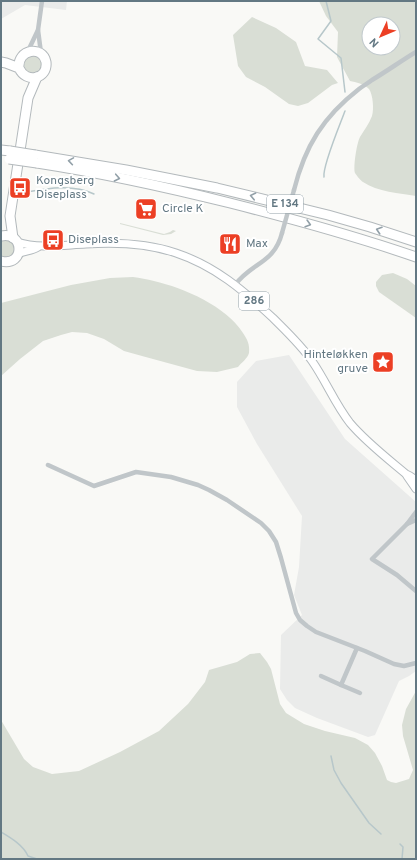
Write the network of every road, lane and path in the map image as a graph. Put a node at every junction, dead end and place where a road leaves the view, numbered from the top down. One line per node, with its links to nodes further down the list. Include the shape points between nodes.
1 (42, 1): 2 (street)
2 (38, 30): 4 (street); 5 (street)
3 (416, 52): 21 (street, bridge, via 361,87 333,112 319,130 301,164 279,243 265,260)
4 (25, 54): 5 (highway, via 34,51); 6 (highway); 8 (highway, via 19,63)
5 (42, 55): 9 (highway, via 46,68)
6 (1, 58)
7 (1, 62): 8 (highway)
8 (22, 72): 9 (highway, via 30,78); 10 (highway)
9 (37, 77): 10 (highway)
10 (28, 98): 13 (highway)
11 (5, 155): 12 (highway, E 134, bridge)
12 (38, 160): 16 (highway, E 134, one-way to 12, via 328,215 217,188 126,170); 19 (highway, E 134, one-way to 19, via 203,196 309,224)
13 (10, 216): 14 (highway); 15 (highway)
14 (1, 236): 15 (highway)
15 (15, 240): 17 (main road, 286); 18 (highway, via 19,246)
16 (416, 242)
17 (38, 247): 18 (main road, 286); 21 (main road, 286, via 139,244 194,260)
18 (18, 254): 20 (highway, via 11,261)
19 (416, 257)
20 (1, 261)
21 (235, 285): 23 (main road, 286, via 299,345 317,368 352,425)
22 (48, 465): 30 (street, via 94,486 136,472 172,477 198,484 209,490 251,516 269,531 276,542 300,620 316,632)
23 (406, 474): 24 (main road, 286); 25 (main road, 286)
24 (416, 480)
25 (416, 489)
26 (416, 512): 28 (street)
27 (416, 520): 28 (street)
28 (407, 524): 29 (street, via 372,559)
29 (416, 591)
30 (357, 648): 31 (street, via 394,664 404,666); 33 (street)
31 (416, 663)
32 (321, 676): 33 (street)
33 (341, 685): 34 (street)
34 (360, 693)

